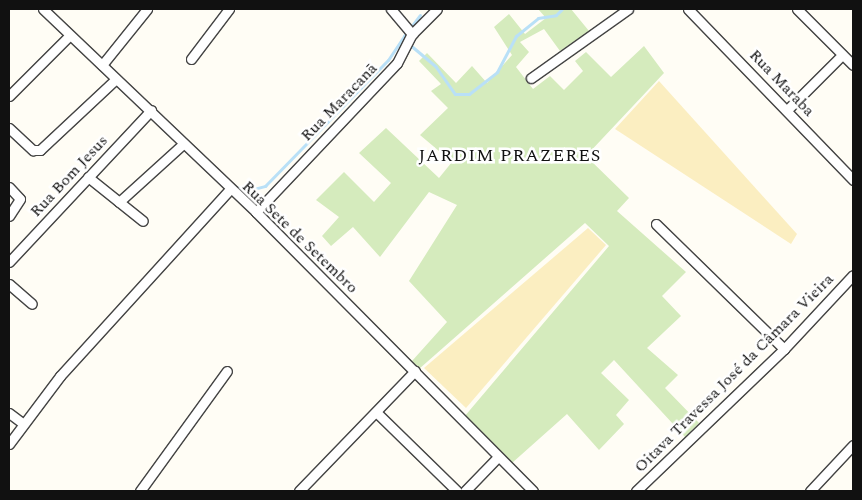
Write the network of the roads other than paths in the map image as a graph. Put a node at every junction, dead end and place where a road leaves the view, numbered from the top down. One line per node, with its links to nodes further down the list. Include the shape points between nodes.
1 (43, 9): 10 (street, Rua Sete de Setembro)
2 (147, 9): 13 (street)
3 (391, 9): 9 (street)
4 (437, 9): 9 (street, Rua Maracanã)
5 (628, 9): 15 (street)
6 (688, 9): 19 (street, Rua Maraba)
7 (797, 9): 11 (street)
8 (226, 10): 12 (street)
9 (412, 34): 27 (street, Rua Maracanã, via 397,63)
10 (68, 36): 13 (street, Rua Sete de Setembro); 17 (street)
11 (842, 54): 14 (street); 19 (street)
12 (192, 59)
13 (102, 65): 16 (street, Rua Sete de Setembro)
14 (853, 66)
15 (531, 78)
16 (116, 79): 18 (street, Rua Sete de Setembro); 20 (street, via 40,150 33,150)
17 (9, 96)
18 (151, 110): 21 (street, Rua Sete de Setembro); 22 (street, Rua Bom Jesus)
19 (788, 110): 23 (street, Rua Maraba)
20 (9, 128)
21 (183, 144): 25 (street, Rua Sete de Setembro); 26 (street)
22 (88, 177): 26 (street); 31 (street, Rua Bom Jesus)
23 (853, 180)
24 (9, 187): 28 (street, via 19,196 19,204)
25 (230, 189): 27 (street, Rua Sete de Setembro); 40 (street)
26 (119, 202): 29 (street)
27 (256, 212): 37 (street, Rua Sete de Setembro)
28 (9, 216)
29 (143, 222)
30 (656, 224): 35 (street)
31 (9, 262)
32 (853, 275): 35 (street, Oitava Travessa José da Câmara Vieira)
33 (9, 284): 34 (street)
34 (32, 304)
35 (784, 349): 49 (street, Oitava Travessa José da Câmara Vieira)
36 (227, 371): 44 (street)
37 (415, 371): 38 (street); 43 (street, Rua Sete de Setembro)
38 (376, 412): 45 (street); 46 (street)
39 (9, 413): 40 (street)
40 (21, 422): 41 (street)
41 (9, 444)
42 (853, 445): 50 (street)
43 (497, 458): 47 (street); 48 (street, Rua Sete de Setembro)
44 (140, 491)
45 (299, 491)
46 (457, 491)
47 (465, 491)
48 (533, 491)
49 (636, 491)
50 (810, 491)

